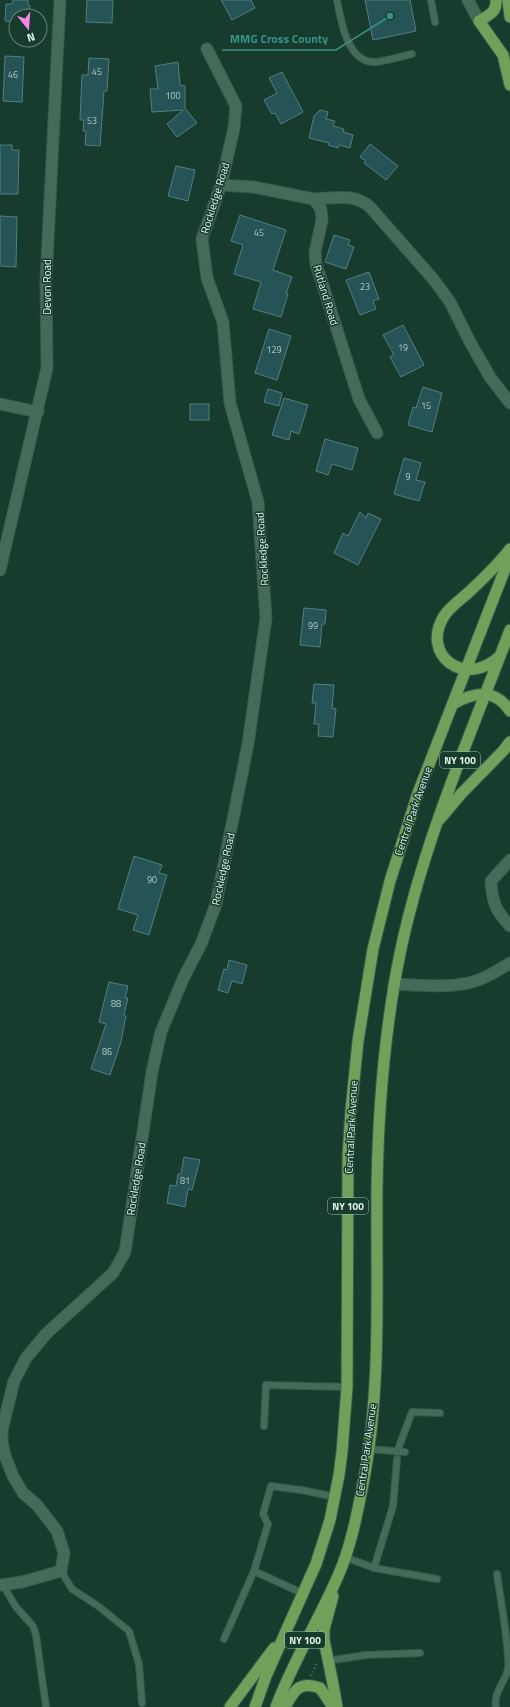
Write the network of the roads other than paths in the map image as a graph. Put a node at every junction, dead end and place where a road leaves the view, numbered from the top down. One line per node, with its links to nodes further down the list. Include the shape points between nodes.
1 (60, 0): 17 (street, Devon Road, via 46,280 47,368)
2 (337, 0): 11 (lane, via 344,33 353,50 362,57 372,62)
3 (431, 0): 9 (lane)
4 (468, 0): 8 (street)
5 (496, 0): 8 (main road, via 493,13)
6 (508, 0): 7 (main road)
7 (510, 17)
8 (479, 21): 12 (main road, via 503,55)
9 (435, 22)
10 (208, 49): 13 (street, Rockledge Road, via 236,106 234,128)
11 (412, 54)
12 (510, 86)
13 (221, 185): 14 (street, via 254,187); 45 (street, Rockledge Road, via 202,239 207,278 223,322 230,403 258,502 266,618 248,744 216,904 202,942 161,1032 152,1072 124,1252 113,1273 46,1334 26,1358 14,1381 2,1430 5,1456 13,1476 23,1492 37,1505 57,1531 64,1553)
14 (314, 199): 15 (street, via 354,198 370,207 450,302 490,377); 18 (street, Rutland Road, via 321,209 322,220 315,252 316,264 359,399)
15 (510, 403)
16 (0, 404): 17 (street)
17 (38, 412): 21 (street, Devon Road)
18 (377, 433)
19 (510, 549): 24 (main road, via 495,568 451,608 440,625 438,641 442,654 450,664)
20 (510, 556): 24 (main road, Central Park Avenue / NY 100)
21 (0, 570)
22 (510, 630): 23 (main road, Central Park Avenue / NY 100)
23 (500, 655): 24 (main road, via 485,666); 25 (main road, Central Park Avenue / NY 100)
24 (466, 670): 26 (main road, Central Park Avenue / NY 100)
25 (486, 694): 26 (main road, via 469,696); 27 (main road, via 501,700); 29 (main road, Central Park Avenue / NY 100)
26 (453, 704): 34 (main road, Central Park Avenue / NY 100, via 423,779 396,859 373,949 361,1018 349,1133)
27 (510, 711)
28 (510, 742): 29 (main road)
29 (435, 826): 33 (main road, Central Park Avenue / NY 100, via 414,896)
30 (510, 860): 31 (street, via 491,881 492,899 502,918)
31 (510, 926)
32 (510, 963): 33 (street, via 469,983 433,986)
33 (394, 984): 37 (main road, Central Park Avenue / NY 100, via 385,1051 379,1142 378,1324)
34 (347, 1387): 36 (lane, via 266,1385); 41 (main road, Central Park Avenue / NY 100, via 342,1452)
35 (440, 1413): 38 (lane, via 412,1412)
36 (264, 1426)
37 (368, 1449): 38 (lane); 42 (main road, Central Park Avenue / NY 100, via 363,1483)
38 (397, 1452): 39 (lane)
39 (405, 1452)
40 (397, 1459): 43 (lane, via 393,1506)
41 (335, 1497): 44 (lane, via 271,1486 263,1514 268,1524); 50 (main road, Central Park Avenue / NY 100, via 323,1542)
42 (345, 1557): 43 (lane); 47 (main road, Central Park Avenue / NY 100)
43 (374, 1568): 48 (lane)
44 (254, 1570): 50 (lane); 52 (lane)
45 (61, 1571): 49 (street); 55 (lane, via 72,1588 129,1631 139,1664)
46 (497, 1574): 63 (lane, via 509,1651 508,1670 495,1699)
47 (339, 1575): 54 (main road, via 324,1630); 59 (main road, Central Park Avenue / NY 100, via 290,1670)
48 (437, 1579)
49 (2, 1585): 56 (lane, via 16,1607 33,1626)
50 (304, 1594): 51 (main road, Central Park Avenue / NY 100)
51 (286, 1632): 57 (main road); 58 (main road, Central Park Avenue / NY 100)
52 (224, 1639)
53 (420, 1653): 54 (lane, via 366,1655)
54 (323, 1661): 62 (main road, via 333,1684)
55 (142, 1703)
56 (46, 1707)
57 (230, 1707)
58 (255, 1707)
59 (276, 1707)
60 (285, 1707): 61 (main road, via 295,1690 308,1685 323,1690)
61 (333, 1707)
62 (336, 1707)
63 (496, 1707)

